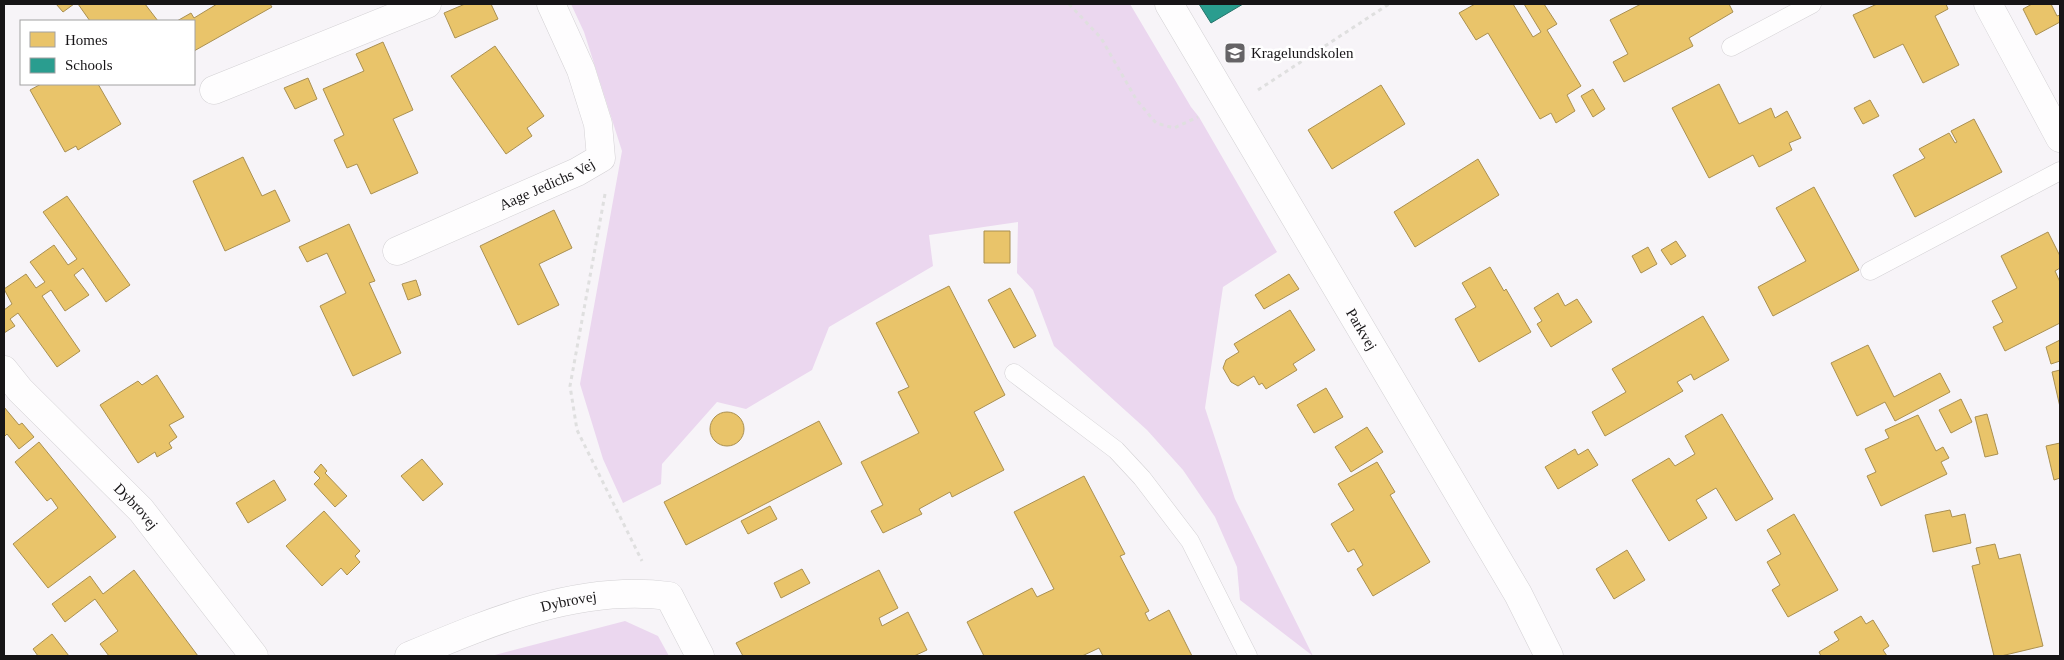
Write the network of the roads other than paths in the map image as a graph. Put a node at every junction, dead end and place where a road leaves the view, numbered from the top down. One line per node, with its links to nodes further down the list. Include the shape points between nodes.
1 (427, 4): 7 (street)
2 (552, 4): 10 (street, Aage Jedichs Vej, via 581,70 598,124 601,158 577,172)
3 (1169, 4): 18 (street, Parkvej, via 1518,594)
4 (1812, 4): 6 (lane)
5 (1988, 4): 8 (street)
6 (1731, 47)
7 (214, 90)
8 (2060, 138)
9 (2060, 171): 11 (lane)
10 (397, 251)
11 (1870, 271)
12 (4, 370): 14 (street, Dybrovej, via 20,390 141,510)
13 (1014, 373): 17 (lane, via 1116,450 1142,478 1190,541)
14 (254, 656)
15 (409, 656): 16 (street, Dybrovej, via 482,626 574,599 648,593 669,596)
16 (700, 656)
17 (1248, 656)
18 (1549, 656)

